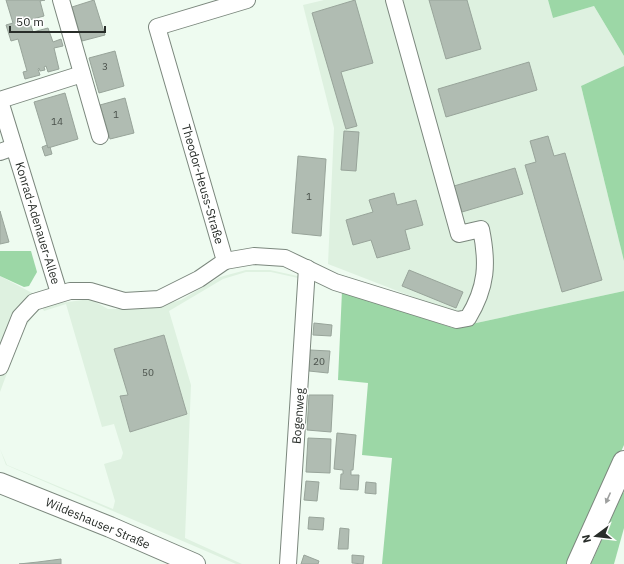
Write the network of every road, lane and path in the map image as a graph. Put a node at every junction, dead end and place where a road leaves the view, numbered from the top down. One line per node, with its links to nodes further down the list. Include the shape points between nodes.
1 (61, 0): 4 (street)
2 (247, 0): 8 (street, Theodor-Heuss-Straße, via 157,27)
3 (394, 0): 9 (street, via 459,234 481,229 487,269 477,304 468,318 457,320 335,282)
4 (82, 74): 5 (street); 6 (street)
5 (0, 100): 7 (street, Konrad-Adenauer-Allee)
6 (100, 136)
7 (7, 150): 10 (street, Konrad-Adenauer-Allee)
8 (225, 261): 9 (street, via 254,256 285,258); 10 (street, Theodor-Heuss-Straße, via 199,278 159,298 124,301 90,291)
9 (307, 268): 16 (street, Bogenweg)
10 (59, 293): 11 (street, Konrad-Adenauer-Allee, via 34,302)
11 (7, 333): 12 (street, Konrad-Adenauer-Allee)
12 (0, 367)
13 (624, 462): 17 (highway, one-way to 17)
14 (0, 482): 15 (main road, Wildeshauser Straße)
15 (194, 564)
16 (288, 564)
17 (578, 564)

